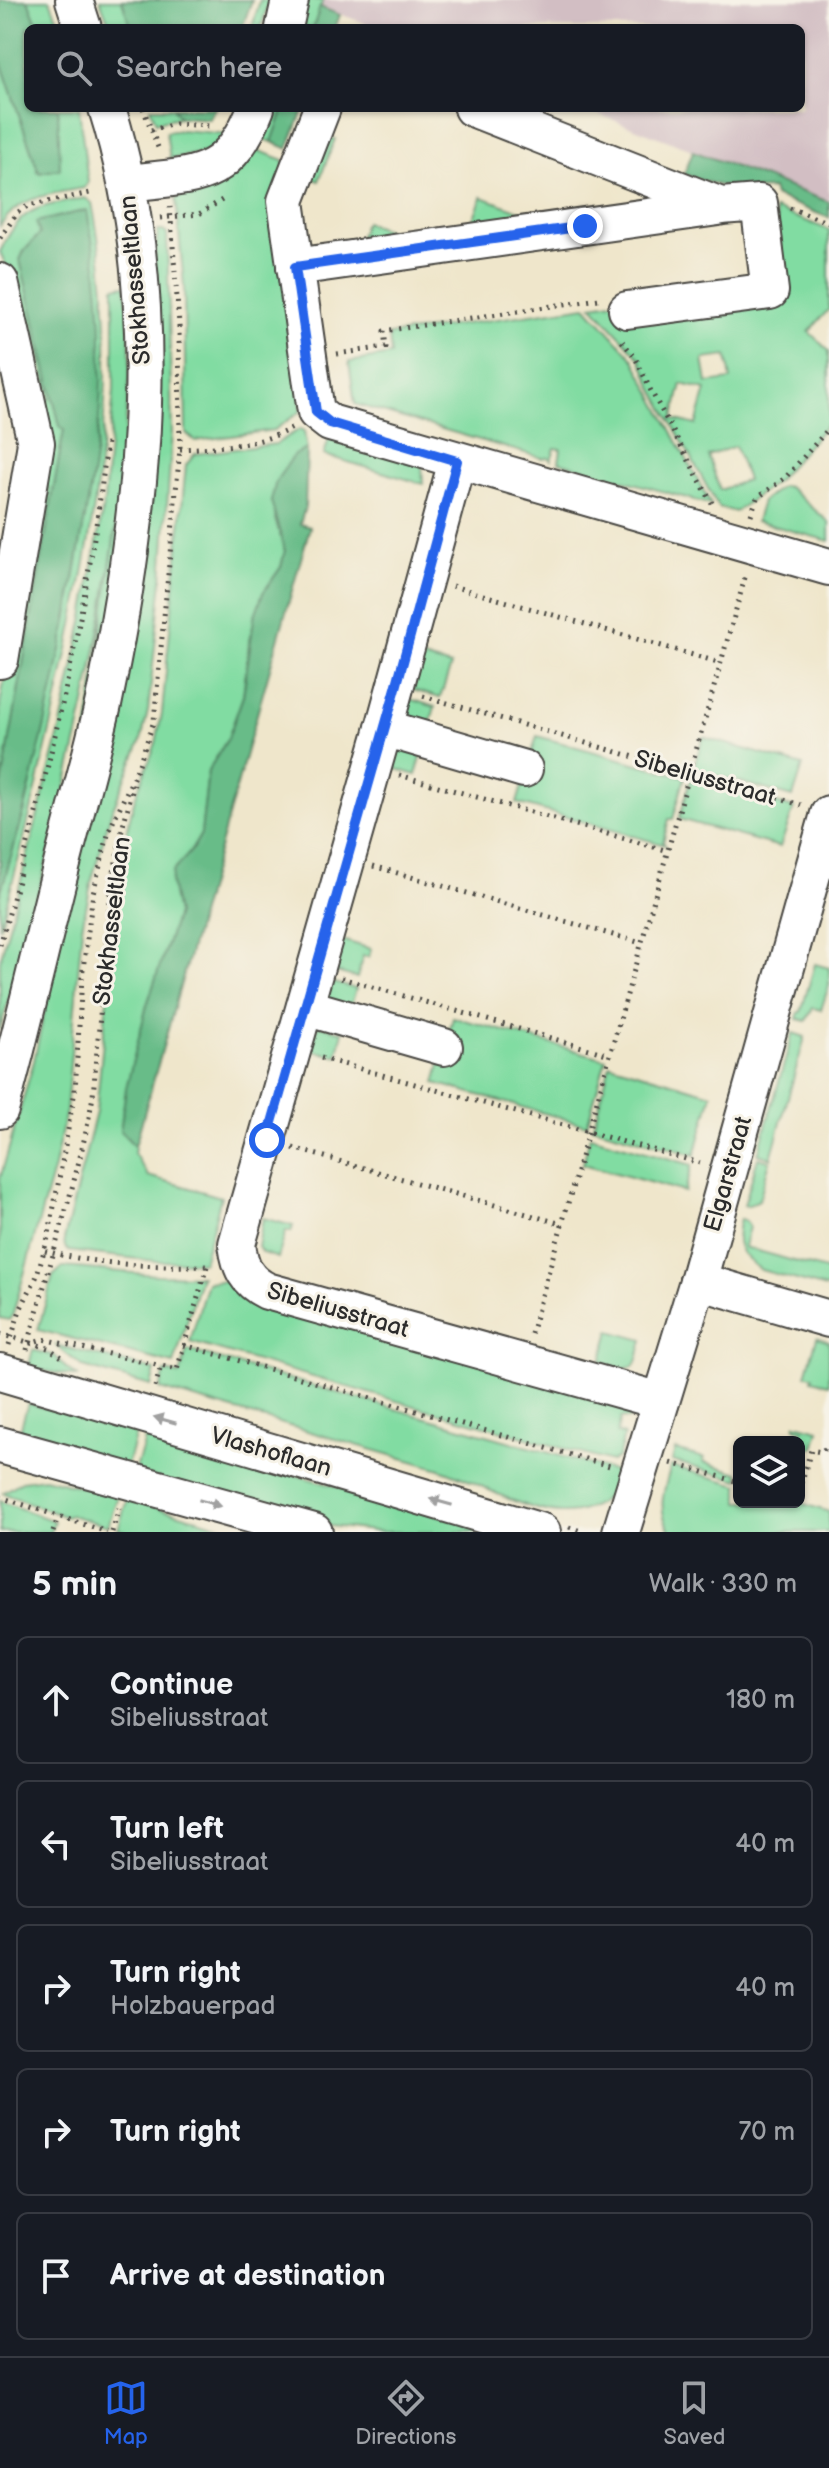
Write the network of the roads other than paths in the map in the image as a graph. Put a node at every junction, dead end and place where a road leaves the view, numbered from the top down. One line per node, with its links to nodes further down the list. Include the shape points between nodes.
1 (74, 0): 3 (street)
2 (290, 0): 4 (street)
3 (82, 24)
4 (285, 24)
5 (107, 112): 9 (street, Stokhasseltlaan)
6 (254, 112): 9 (street, via 230,155 205,173)
7 (320, 112): 11 (street, via 286,201)
8 (482, 112): 10 (street)
9 (111, 188): 22 (street, Stokhasseltlaan, via 133,222 143,329 143,392 127,577 85,780)
10 (721, 206): 11 (street); 13 (street, via 759,203 770,291)
11 (295, 267): 14 (street, via 316,412 330,423)
12 (0, 282): 16 (street, via 36,443)
13 (623, 324)
14 (457, 461): 15 (street); 17 (street, Sibeliusstraat)
15 (829, 567)
16 (0, 660)
17 (384, 728): 18 (street); 20 (street, Sibeliusstraat)
18 (524, 769)
19 (829, 814): 23 (street, Elgarstraat)
20 (305, 1007): 21 (street); 26 (street, Sibeliusstraat, via 237,1244 239,1263 253,1284)
21 (444, 1047)
22 (0, 1110)
23 (698, 1281): 24 (street); 26 (street, Elgarstraat)
24 (829, 1319)
25 (7, 1374): 29 (street, Vlashoflaan, one-way to 25)
26 (661, 1401): 30 (street, Elgarstraat)
27 (0, 1445): 28 (street, one-way to 28)
28 (314, 1532)
29 (542, 1532)
30 (621, 1532)

